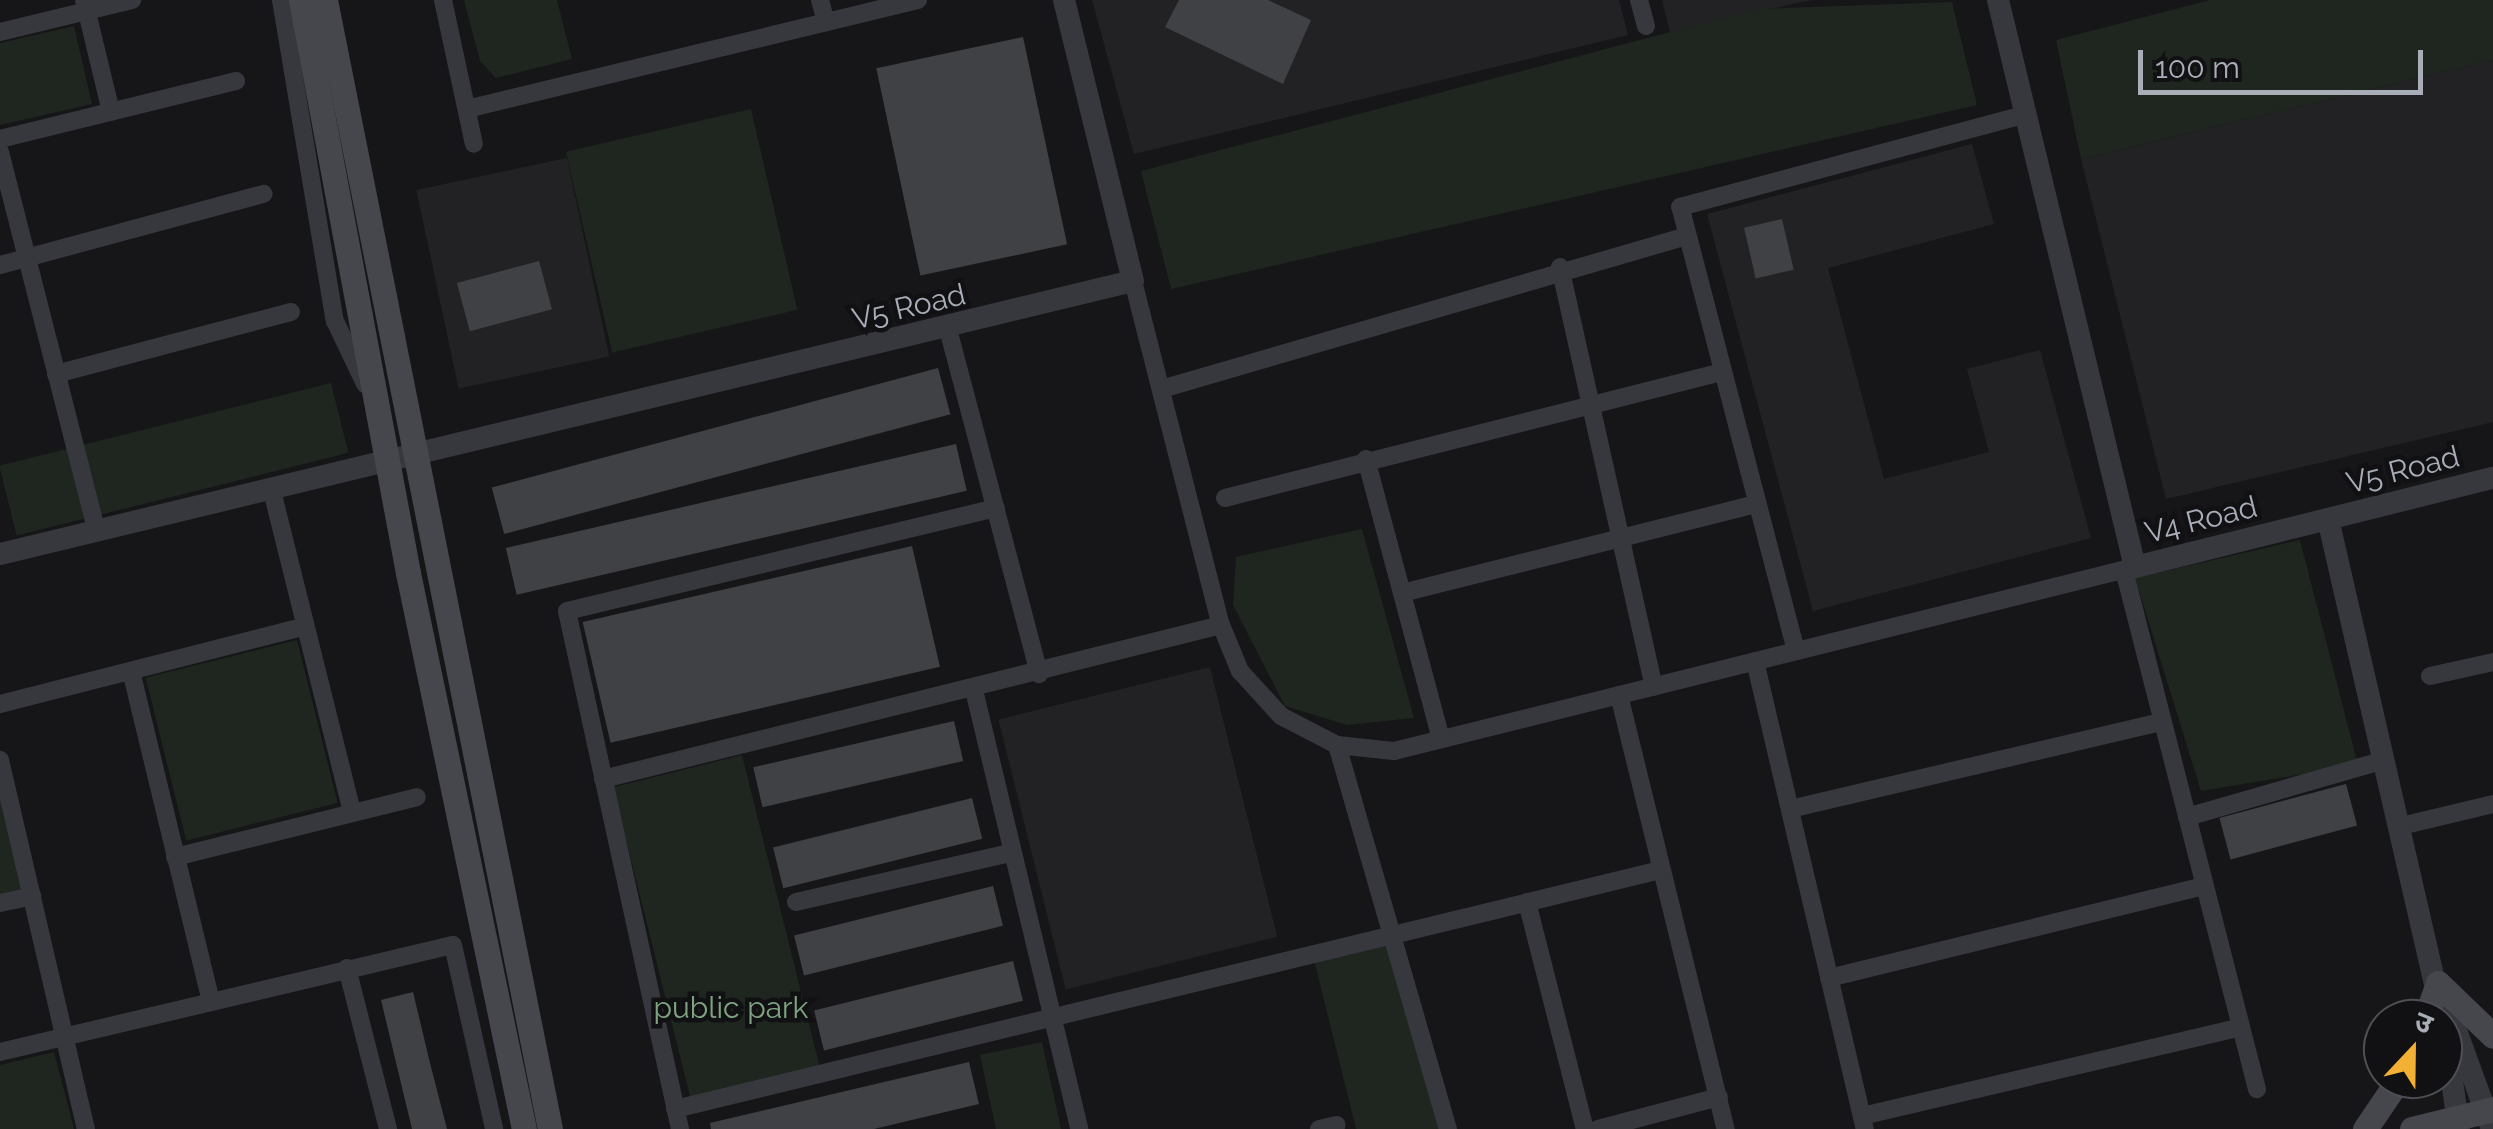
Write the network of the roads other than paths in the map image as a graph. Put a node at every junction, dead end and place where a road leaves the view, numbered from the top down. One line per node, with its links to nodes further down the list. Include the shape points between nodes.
1 (132, 0): 11 (street)
2 (281, 0): 34 (street, via 334,321)
3 (301, 0): 34 (main road)
4 (326, 0): 35 (main road)
5 (443, 0): 16 (street)
6 (820, 0): 12 (street)
7 (918, 0): 12 (street)
8 (1064, 0): 27 (street)
9 (1639, 0): 13 (street)
10 (1998, 0): 18 (street, V4 Road)
11 (85, 6): 14 (street); 17 (street)
12 (826, 22): 16 (street)
13 (1646, 26)
14 (0, 32)
15 (236, 81): 17 (street)
16 (467, 109): 20 (street)
17 (111, 112): 19 (street)
18 (2024, 115): 23 (street, via 1680,207); 47 (street, V4 Road)
19 (0, 139)
20 (474, 144)
21 (0, 152): 24 (street)
22 (264, 194): 24 (street)
23 (1688, 236): 26 (street); 30 (street)
24 (25, 259): 25 (street); 31 (street)
25 (0, 265)
26 (1560, 267): 32 (street); 33 (street)
27 (1132, 281): 29 (street, V5 Road); 32 (street)
28 (292, 312): 31 (street)
29 (948, 329): 35 (street, V5 Road); 42 (street)
30 (1722, 372): 33 (street); 41 (street)
31 (56, 374): 44 (street)
32 (1166, 388): 49 (street)
33 (1590, 404): 37 (street); 45 (street)
34 (379, 411): 36 (main road)
35 (416, 450): 36 (street, V5 Road); 105 (main road)
36 (388, 457): 39 (street, V5 Road); 104 (main road)
37 (1366, 459): 40 (street); 48 (street)
38 (2493, 478): 43 (street, V5 Road)
39 (270, 486): 44 (street, V5 Road); 50 (street)
40 (1225, 498)
41 (1756, 504): 45 (street); 51 (street)
42 (996, 508): 55 (street); 66 (street, via 566,611)
43 (2328, 520): 47 (street, V4 Road); 65 (street)
44 (96, 530): 46 (street, V5 Road)
45 (1620, 538): 48 (street); 57 (street)
46 (0, 554)
47 (2130, 569): 51 (street); 61 (street)
48 (1402, 593): 62 (street)
49 (1221, 625): 55 (street); 63 (street, via 1240,671 1281,716)
50 (305, 626): 54 (street); 70 (street)
51 (1796, 651): 52 (street)
52 (1755, 661): 57 (street); 69 (street)
53 (2493, 662): 56 (street)
54 (131, 671): 60 (street); 74 (street)
55 (1040, 674): 58 (street)
56 (2430, 676)
57 (1654, 686): 59 (street)
58 (974, 690): 66 (street); 73 (street)
59 (1619, 695): 62 (street); 75 (street)
60 (0, 704)
61 (2162, 722): 69 (street); 71 (street)
62 (1441, 739): 63 (street, via 1394,751)
63 (1337, 744): 81 (street)
64 (0, 760): 77 (street)
65 (2385, 760): 71 (street); 72 (street)
66 (603, 779): 97 (street)
67 (417, 797): 70 (street)
68 (2493, 804): 72 (street)
69 (1790, 809): 83 (street)
70 (352, 813): 74 (street)
71 (2187, 817): 76 (street)
72 (2401, 826): 84 (street)
73 (1010, 853): 78 (street); 88 (street)
74 (175, 858): 87 (street)
75 (1661, 870): 79 (street); 94 (street)
76 (2204, 886): 83 (street); 89 (street)
77 (32, 896): 80 (street); 90 (street)
78 (796, 902)
79 (1527, 902): 81 (street); 109 (street)
80 (0, 904)
81 (1388, 936): 88 (street); 108 (street)
82 (347, 968): 87 (street); 102 (street); 103 (street, via 453,945)
83 (1829, 978): 99 (street)
84 (2438, 983): 85 (main road); 86 (street); 91 (main road); 98 (street)
85 (2432, 999)
86 (2440, 999)
87 (211, 1000): 90 (street)
88 (1051, 1018): 97 (street); 107 (street)
89 (2241, 1027): 93 (street); 99 (street)
90 (64, 1036): 92 (street); 101 (street)
91 (2493, 1036)
92 (0, 1052)
93 (2257, 1088)
94 (1719, 1098): 110 (street); 111 (street)
95 (2384, 1099): 112 (main road)
96 (2454, 1099): 100 (street)
97 (675, 1109): 106 (street)
98 (2490, 1116): 100 (main road)
99 (1863, 1123)
100 (2457, 1124): 113 (main road)
101 (86, 1129)
102 (388, 1129)
103 (494, 1129)
104 (524, 1129)
105 (550, 1129)
106 (680, 1129)
107 (1079, 1129)
108 (1448, 1129)
109 (1585, 1129)
110 (1598, 1129)
111 (1726, 1129)
112 (2364, 1129)
113 (2412, 1129)

